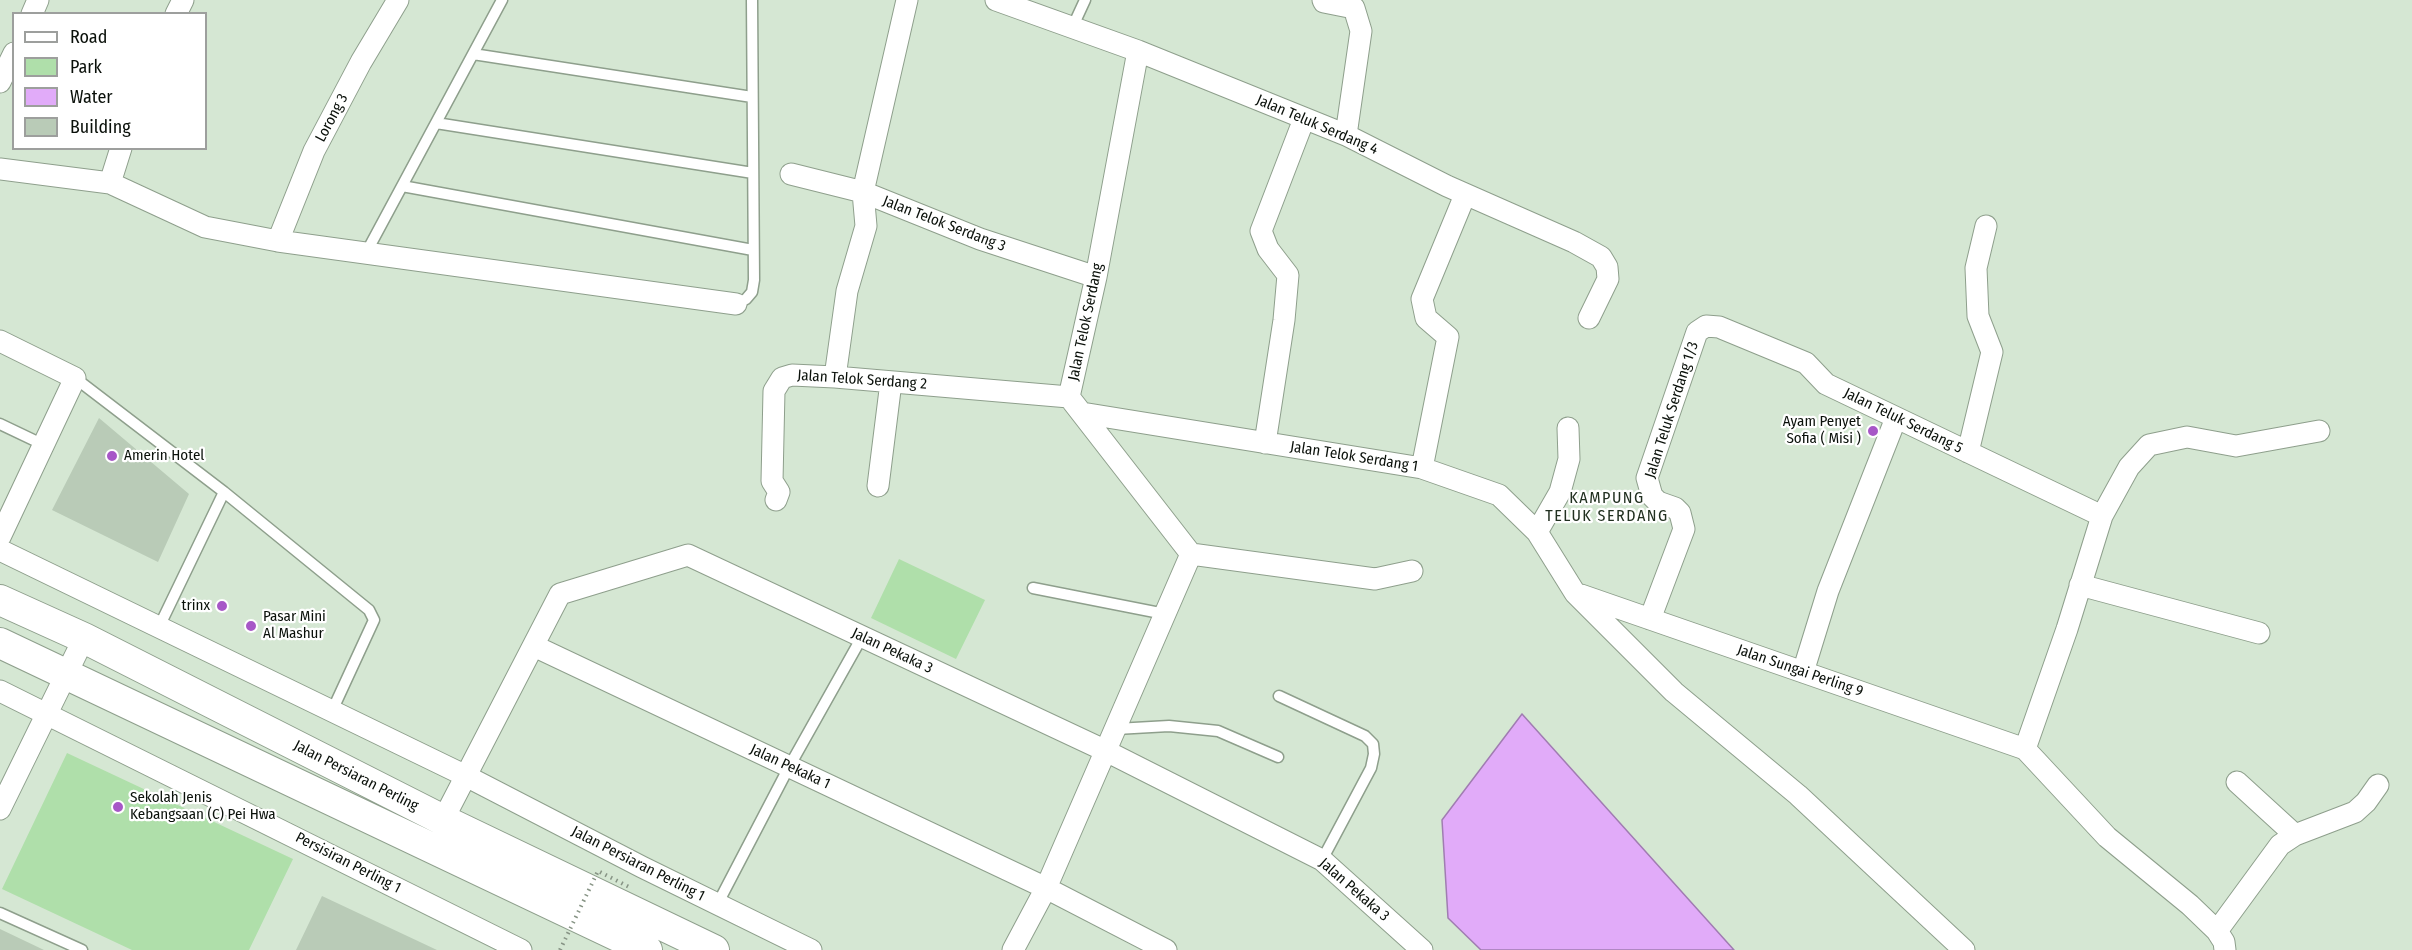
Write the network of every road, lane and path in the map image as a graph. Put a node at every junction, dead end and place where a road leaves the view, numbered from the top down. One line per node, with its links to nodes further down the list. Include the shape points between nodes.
1 (398, 0): 26 (street, Lorong 3, via 314,151)
2 (502, 0): 10 (lane)
3 (752, 0): 13 (lane)
4 (907, 0): 23 (street)
5 (996, 0): 8 (street, Jalan Teluk Serdang 4)
6 (1085, 0): 8 (lane)
7 (1323, 0): 16 (street, via 1354,8 1362,31)
8 (1073, 26): 9 (street, Jalan Teluk Serdang 4)
9 (1138, 51): 14 (street, Jalan Teluk Serdang 4); 29 (street, Jalan Telok Serdang)
10 (473, 54): 13 (lane); 15 (lane)
11 (12, 57): 12 (street)
12 (0, 82)
13 (752, 97): 19 (lane)
14 (1304, 119): 16 (street, Jalan Teluk Serdang 4); 42 (street, via 1261,231 1268,249 1287,275)
15 (436, 123): 19 (lane); 22 (lane)
16 (1346, 135): 24 (street, Jalan Teluk Serdang 4)
17 (120, 150): 21 (street)
18 (0, 169): 21 (street)
19 (753, 173): 27 (lane)
20 (791, 174): 23 (street, Jalan Telok Serdang 3)
21 (110, 183): 26 (street, via 205,227)
22 (402, 186): 27 (lane); 28 (lane)
23 (863, 192): 29 (street, Jalan Telok Serdang 3, via 980,239); 34 (street, via 866,226 847,291)
24 (1466, 195): 31 (street, Jalan Teluk Serdang 4, via 1601,257 1608,279); 45 (street, via 1422,299 1426,318 1448,337)
25 (1986, 226): 44 (street, via 1976,268 1978,316 1992,352)
26 (278, 241): 28 (street)
27 (753, 250): 30 (lane, via 752,292)
28 (366, 253): 30 (street)
29 (1096, 277): 37 (street, Jalan Telok Serdang)
30 (736, 304)
31 (1589, 318)
32 (1706, 326): 38 (street, Jalan Teluk Serdang 5, via 1719,327 1806,363 1826,384); 60 (street, Jalan Teluk Serdang 1/3, via 1697,332 1647,478 1652,496 1675,508 1684,522)
33 (0, 341): 35 (street)
34 (835, 377): 36 (street, Jalan Telok Serdang 2); 48 (street, Jalan Telok Serdang 2, via 792,375 776,384 772,481 778,492)
35 (75, 378): 43 (street); 47 (lane)
36 (891, 382): 37 (street, Jalan Telok Serdang 2); 46 (street)
37 (1076, 405): 42 (street, Jalan Telok Serdang 1); 53 (street)
38 (1896, 418): 44 (street, Jalan Teluk Serdang 5); 67 (street, via 1828,591)
39 (0, 424): 43 (lane)
40 (1568, 428): 50 (street, via 1569,459 1560,492)
41 (2319, 430): 49 (street, via 2236,446 2187,437 2149,445 2129,467)
42 (1265, 443): 45 (street, Jalan Telok Serdang 1)
43 (44, 445): 51 (street)
44 (1968, 452): 49 (street, Jalan Teluk Serdang 5)
45 (1422, 468): 50 (street, Jalan Telok Serdang 1, via 1499,495)
46 (878, 486)
47 (224, 492): 61 (lane); 71 (lane, via 369,610 374,620)
48 (777, 500)
49 (2102, 516): 55 (street)
50 (1537, 532): 57 (street, Jalan Telok Serdang 1)
51 (0, 537)
52 (0, 550): 61 (street)
53 (1191, 554): 54 (street, via 1375,579); 59 (street)
54 (1412, 571)
55 (2080, 585): 62 (street); 74 (street)
56 (1033, 588): 59 (lane)
57 (1575, 593): 60 (street, Jalan Sungai Perling 9); 99 (street, Jalan Telok Serdang 1, via 1674,692 1798,795)
58 (0, 600): 64 (main road, Jalan Persiaran Perling)
59 (1165, 614): 73 (street)
60 (1650, 619): 67 (street, Jalan Sungai Perling 9)
61 (159, 627): 71 (street)
62 (2259, 633)
63 (862, 637): 66 (street, Jalan Pekaka 3, via 688,555 560,594); 75 (street, Jalan Pekaka 3); 77 (lane)
64 (84, 638): 68 (street); 82 (main road, Jalan Persiaran Perling)
65 (0, 642): 68 (main road, Jalan Persiaran Perling)
66 (534, 646): 77 (street, Jalan Pekaka 1); 78 (street, Jalan Pekaka 3)
67 (1803, 672): 74 (street, Jalan Sungai Perling 9)
68 (66, 675): 72 (street); 93 (main road, Jalan Persiaran Perling)
69 (0, 691): 72 (street, Persisiran Perling 1)
70 (1279, 696): 84 (lane, via 1365,736 1372,744 1371,768)
71 (332, 711): 78 (street)
72 (45, 714): 81 (street); 91 (street, Persisiran Perling 1)
73 (1116, 729): 75 (street); 76 (lane, via 1169,726 1218,731)
74 (2025, 749): 89 (street, via 2107,837 2190,904)
75 (1106, 751): 84 (street, Jalan Pekaka 3); 86 (street)
76 (1278, 757)
77 (789, 767): 86 (street, Jalan Pekaka 1); 87 (lane)
78 (466, 776): 82 (street, Jalan Pekaka 3); 87 (street, Jalan Persiaran Perling 1)
79 (2237, 782): 83 (street)
80 (2378, 785): 83 (street, via 2355,812)
81 (0, 809)
82 (443, 820): 94 (main road, Jalan Persiaran Perling)
83 (2295, 835): 89 (street, via 2280,845)
84 (1322, 860): 98 (street, Jalan Pekaka 3)
85 (632, 888): 92 (path, bridge, via 598,871)
86 (1046, 888): 96 (street); 97 (street, Jalan Pekaka 1)
87 (717, 904): 95 (street, Jalan Persiaran Perling 1)
88 (0, 913): 90 (lane)
89 (2221, 940)
90 (82, 950)
91 (521, 950)
92 (560, 950)
93 (647, 950)
94 (714, 950)
95 (811, 950)
96 (1013, 950)
97 (1166, 950)
98 (1422, 950)
99 (1964, 950)

